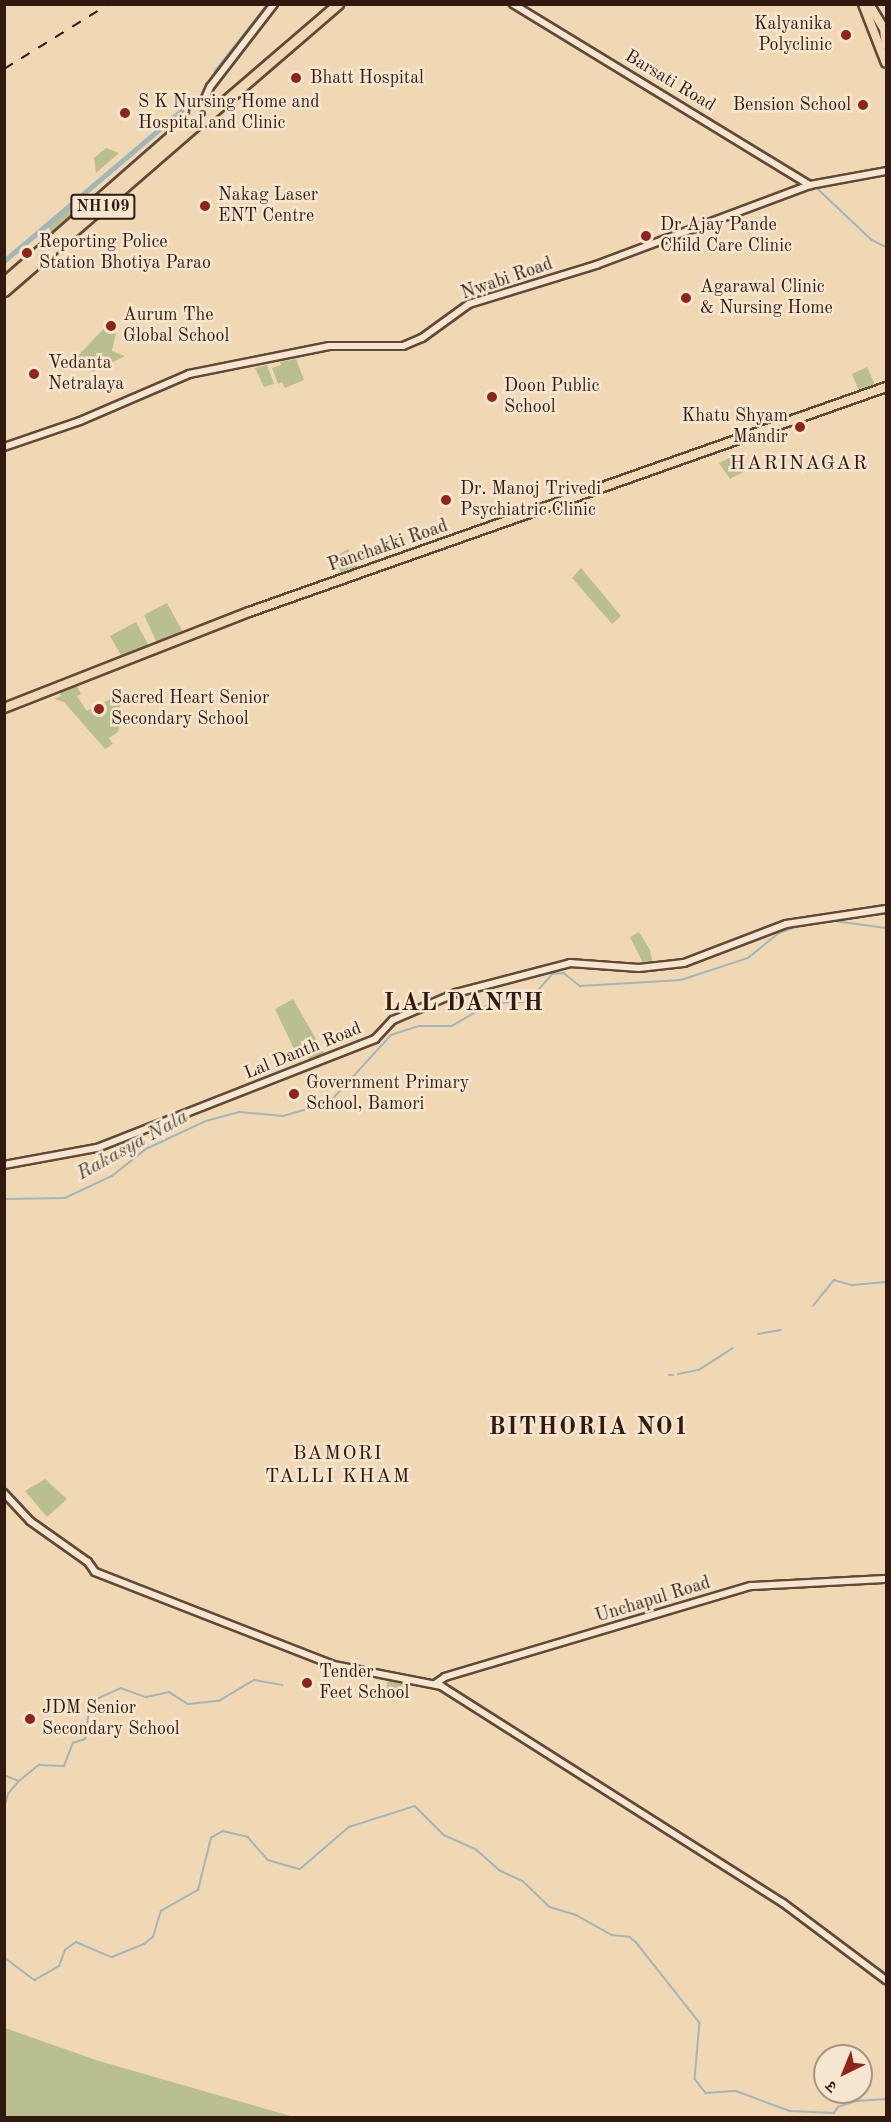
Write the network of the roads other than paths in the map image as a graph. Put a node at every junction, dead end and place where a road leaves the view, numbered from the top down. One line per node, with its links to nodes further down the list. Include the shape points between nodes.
1 (274, 4): 11 (street, via 210,87)
2 (328, 4): 8 (highway)
3 (338, 4): 8 (highway)
4 (513, 4): 14 (street, Barsati Road)
5 (863, 4): 7 (main road)
6 (869, 4): 7 (main road)
7 (880, 29): 9 (main road); 10 (main road)
8 (296, 37): 11 (highway)
9 (886, 45)
10 (886, 63)
11 (207, 109): 12 (highway); 12 (highway, via 206,120)
12 (197, 118): 15 (highway, NH109)
13 (886, 171): 14 (street, Nwabi Road)
14 (810, 185): 19 (street, Nwabi Road, via 596,265 469,304 422,338 403,346 329,346 189,374 80,421)
15 (26, 268): 16 (highway, NH109); 17 (highway, NH109)
16 (4, 282)
17 (4, 291)
18 (886, 387): 20 (main road, Panchakki Road, via 247,612)
19 (4, 447)
20 (4, 708)
21 (886, 909): 22 (street, Lal Danth Road, via 786,924 684,963 639,968 570,963 456,993 393,1020 380,1035 364,1043 93,1150)
22 (4, 1165)
23 (4, 1493): 25 (street, via 30,1521 88,1562 95,1572 341,1667)
24 (886, 1579): 25 (street, Unchapul Road, via 751,1586 445,1677)
25 (435, 1684): 26 (street, via 783,1903)
26 (886, 1980)

